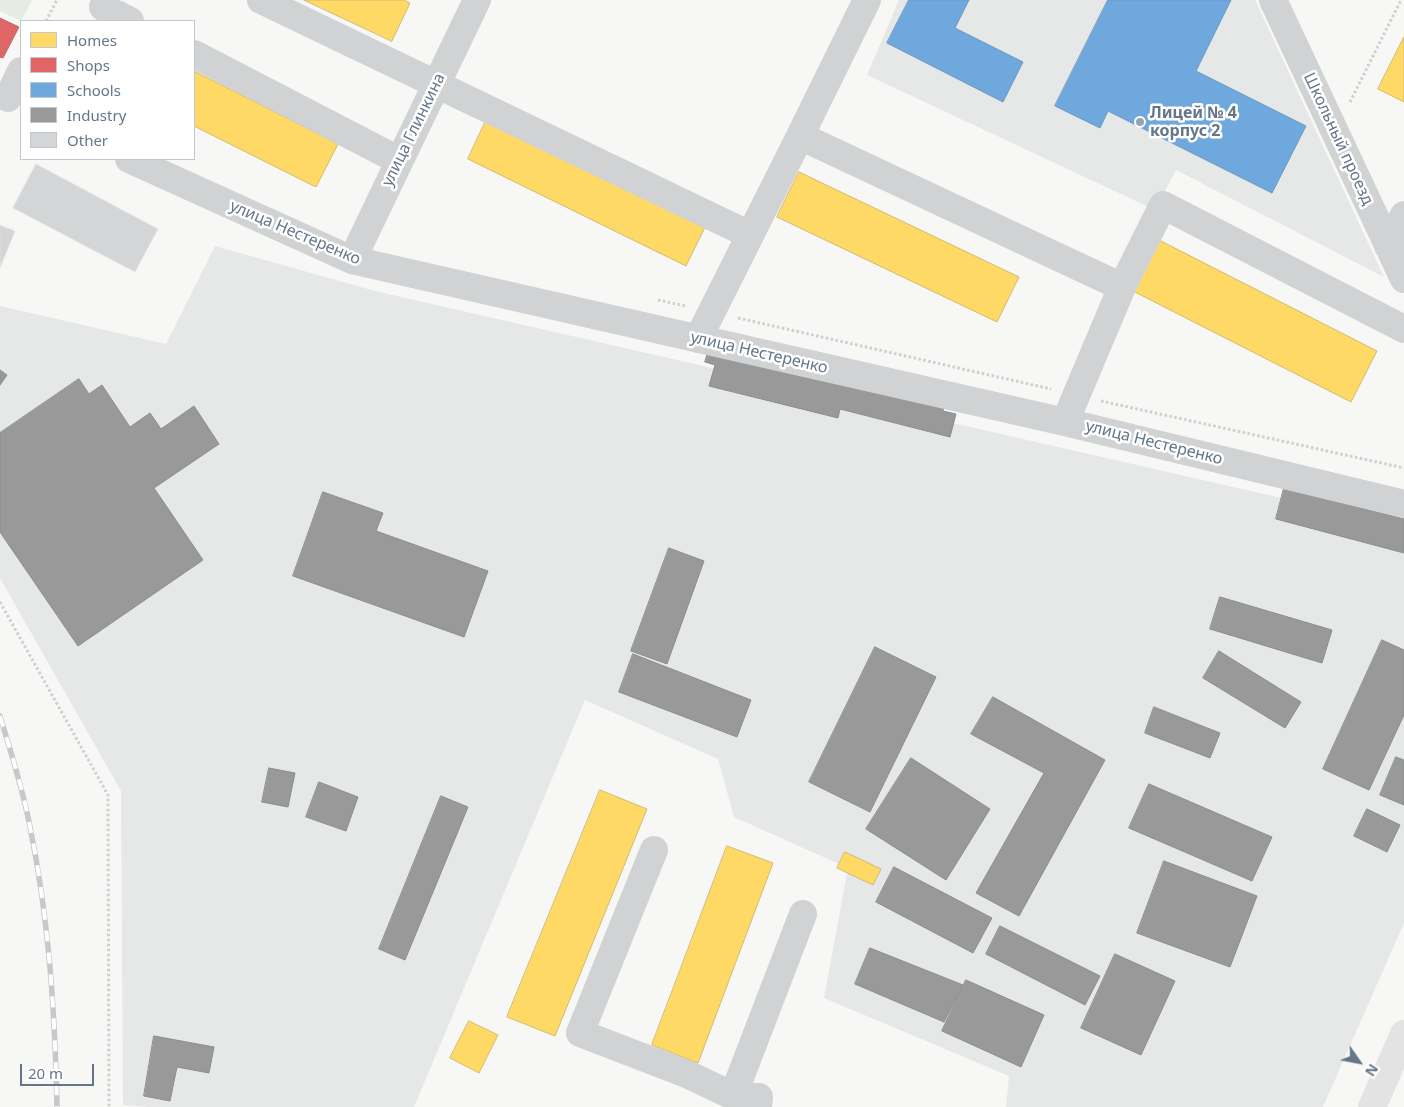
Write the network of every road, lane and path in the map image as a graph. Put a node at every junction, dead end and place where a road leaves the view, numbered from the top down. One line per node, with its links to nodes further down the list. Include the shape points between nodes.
1 (57, 0): 8 (path)
2 (106, 0): 9 (street, via 103,7)
3 (262, 0): 12 (street)
4 (477, 0): 12 (street, улица Глинкина)
5 (867, 0): 15 (street)
6 (1273, 0): 14 (street, Школьный проезд)
7 (1401, 0): 14 (path)
8 (47, 20)
9 (128, 20)
10 (195, 55): 17 (street)
11 (20, 74): 13 (street)
12 (436, 85): 17 (street, улица Глинкина); 19 (street)
13 (10, 99)
14 (1335, 132): 20 (street, Школьный проезд)
15 (800, 136): 19 (street); 23 (street)
16 (131, 160): 21 (street, улица Нестеренко)
17 (398, 160): 21 (street, улица Глинкина)
18 (1404, 215): 20 (street)
19 (750, 235): 25 (street)
20 (1388, 246): 22 (street, Школьный проезд)
21 (352, 260): 27 (street, улица Нестеренко)
22 (1404, 279)
23 (1122, 288): 26 (street, via 1163,205); 28 (street)
24 (653, 299): 25 (path)
25 (711, 312): 27 (street); 28 (path)
26 (1404, 329)
27 (698, 339): 29 (street, улица Нестеренко)
28 (1076, 395): 29 (street); 30 (path)
29 (1065, 422): 31 (street, улица Нестеренко)
30 (1404, 468)
31 (1404, 504)
32 (0, 602): 37 (path, via 108,795)
33 (654, 850): 36 (street, via 580,1033 689,1075)
34 (803, 914): 36 (street)
35 (1404, 1034): 39 (main road)
36 (733, 1096): 38 (street, via 759,1097)
37 (109, 1107)
38 (758, 1107)
39 (1372, 1107)

